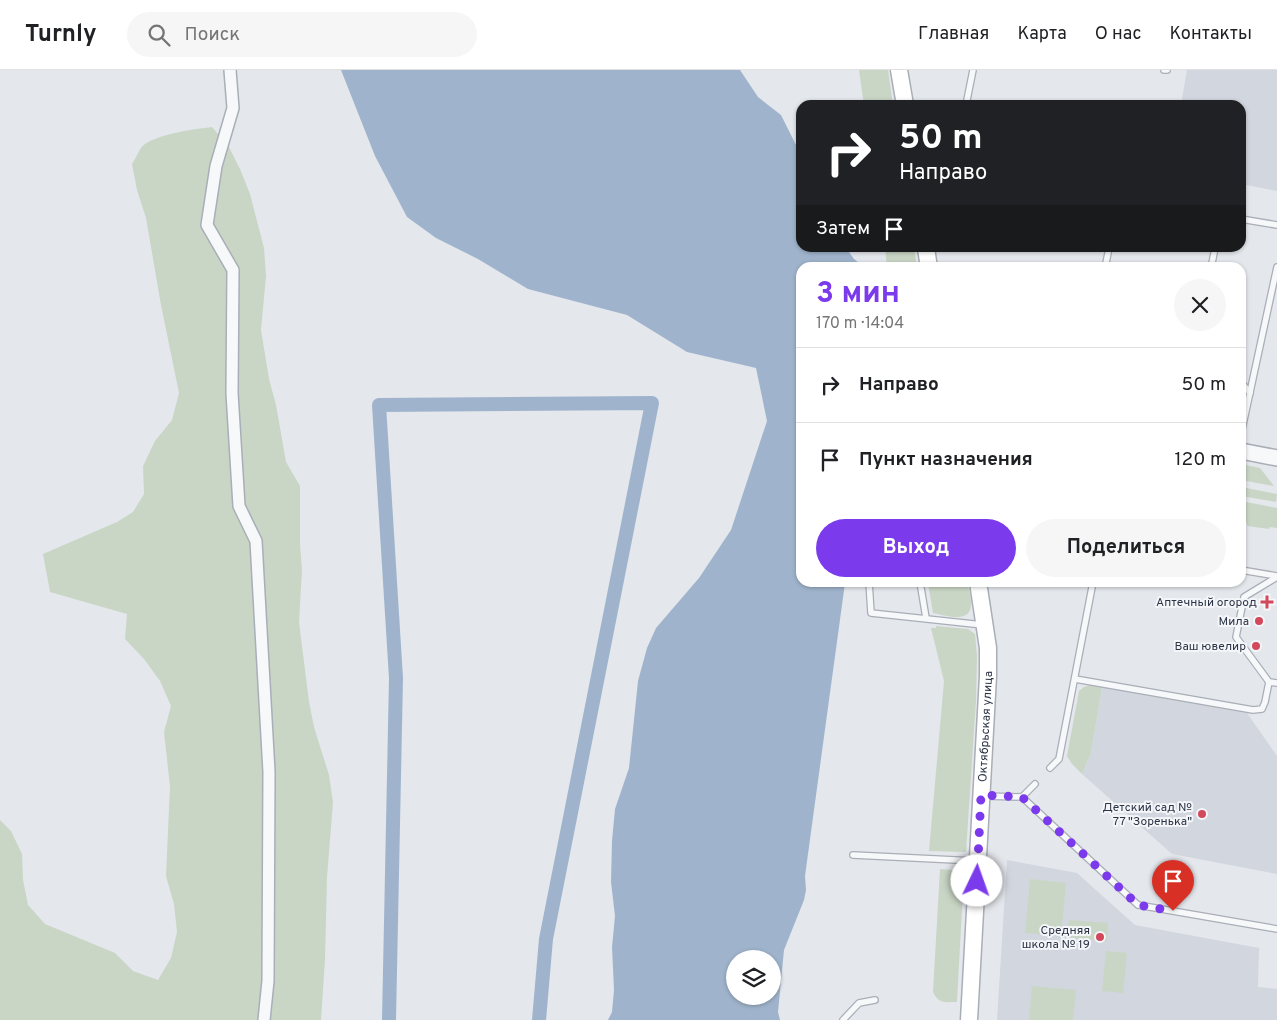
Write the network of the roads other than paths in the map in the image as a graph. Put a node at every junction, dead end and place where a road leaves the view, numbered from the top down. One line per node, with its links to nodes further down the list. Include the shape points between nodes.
1 (230, 70): 33 (street, via 233,108 216,166 207,225 233,270 232,393 239,506 256,541 269,772 268,981)
2 (899, 70): 4 (main road)
3 (973, 70): 5 (lane)
4 (904, 100)
5 (967, 100)
6 (1246, 219): 7 (lane)
7 (1277, 225)
8 (1277, 267): 10 (lane)
9 (1246, 388): 10 (lane)
10 (1250, 393): 11 (lane)
11 (1246, 411)
12 (1246, 452): 13 (street)
13 (1277, 458)
14 (1246, 571): 15 (lane)
15 (1277, 577): 23 (lane, via 1244,598 1236,637)
16 (868, 587): 20 (lane, via 871,613)
17 (921, 587): 20 (lane)
18 (979, 587): 21 (main road, Октябрьская улица)
19 (1093, 587): 22 (lane)
20 (926, 618): 21 (lane)
21 (983, 625): 27 (main road, Октябрьская улица, via 988,648 988,676)
22 (1075, 679): 23 (lane, via 1253,710 1262,709 1266,702); 25 (lane, via 1059,759)
23 (1269, 682): 24 (lane)
24 (1277, 683)
25 (1050, 768)
26 (1035, 784): 28 (lane)
27 (981, 795): 28 (lane); 30 (main road, Октябрьская улица)
28 (1022, 797): 31 (lane, via 1138,905)
29 (854, 855): 30 (lane)
30 (979, 861): 35 (main road, Октябрьская улица)
31 (1277, 929)
32 (875, 1000): 34 (lane, via 859,1003)
33 (264, 1020)
34 (843, 1020)
35 (969, 1020)

